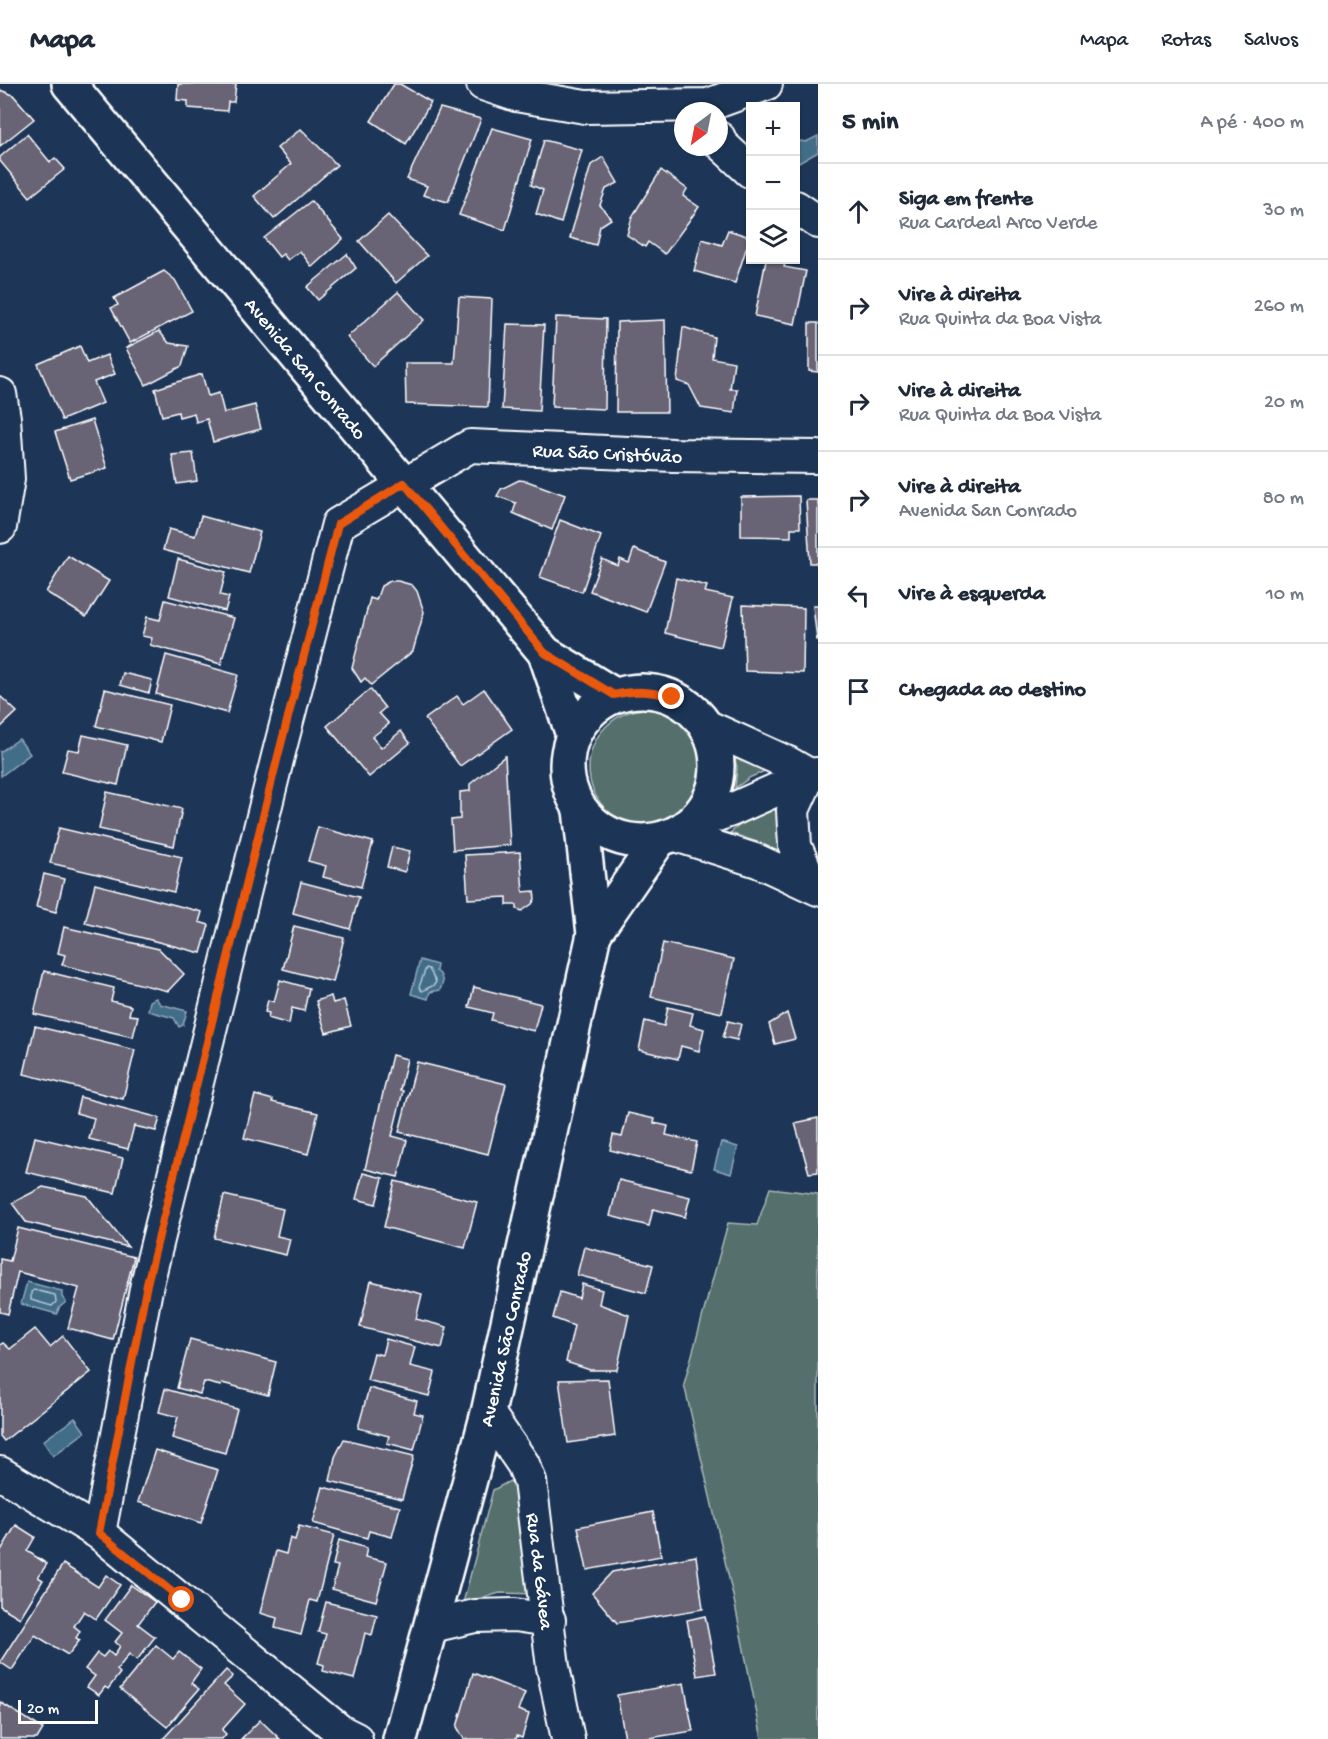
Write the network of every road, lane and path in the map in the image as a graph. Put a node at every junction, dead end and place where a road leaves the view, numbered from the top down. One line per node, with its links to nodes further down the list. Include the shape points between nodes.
1 (69, 84): 12 (street, Avenida San Conrado)
2 (483, 84): 5 (street, via 516,95 585,107)
3 (766, 84): 4 (street)
4 (723, 102)
5 (674, 108)
6 (728, 151): 7 (street)
7 (746, 167)
8 (800, 210): 9 (street)
9 (818, 222)
10 (0, 394): 13 (street, via 8,479)
11 (818, 457): 12 (street, Rua São Cristóvão, via 470,446)
12 (404, 483): 14 (street, Avenida San Conrado); 25 (street, Rua São Cristóvão, via 338,524 147,1284)
13 (0, 527)
14 (545, 653): 15 (street, Avenida San Conrado); 17 (street, Avenida San Conrado)
15 (614, 695): 16 (street, via 650,691 672,697 691,709); 17 (street, via 586,715)
16 (706, 726): 18 (street); 20 (street, via 715,746 718,767 715,789 706,808)
17 (573, 735): 19 (street, via 567,769 569,786)
18 (813, 774): 20 (street); 21 (street, via 793,810 795,846)
19 (580, 810): 20 (street, via 595,826 615,837 636,842); 22 (street, Avenida São Conrado)
20 (675, 833): 21 (street, via 758,861); 22 (street, Avenida São Conrado)
21 (815, 887)
22 (594, 934): 23 (street, Avenida São Conrado)
23 (488, 1413): 26 (street, Rua da Gávea, via 530,1481); 27 (street, Avenida São Conrado)
24 (0, 1473): 25 (street)
25 (99, 1533): 28 (street, via 340,1731)
26 (549, 1620): 27 (street, via 515,1615 475,1616); 30 (street, Rua da Gávea, via 553,1667)
27 (432, 1626): 29 (street, Avenida São Conrado)
28 (356, 1739)
29 (400, 1739)
30 (568, 1739)

